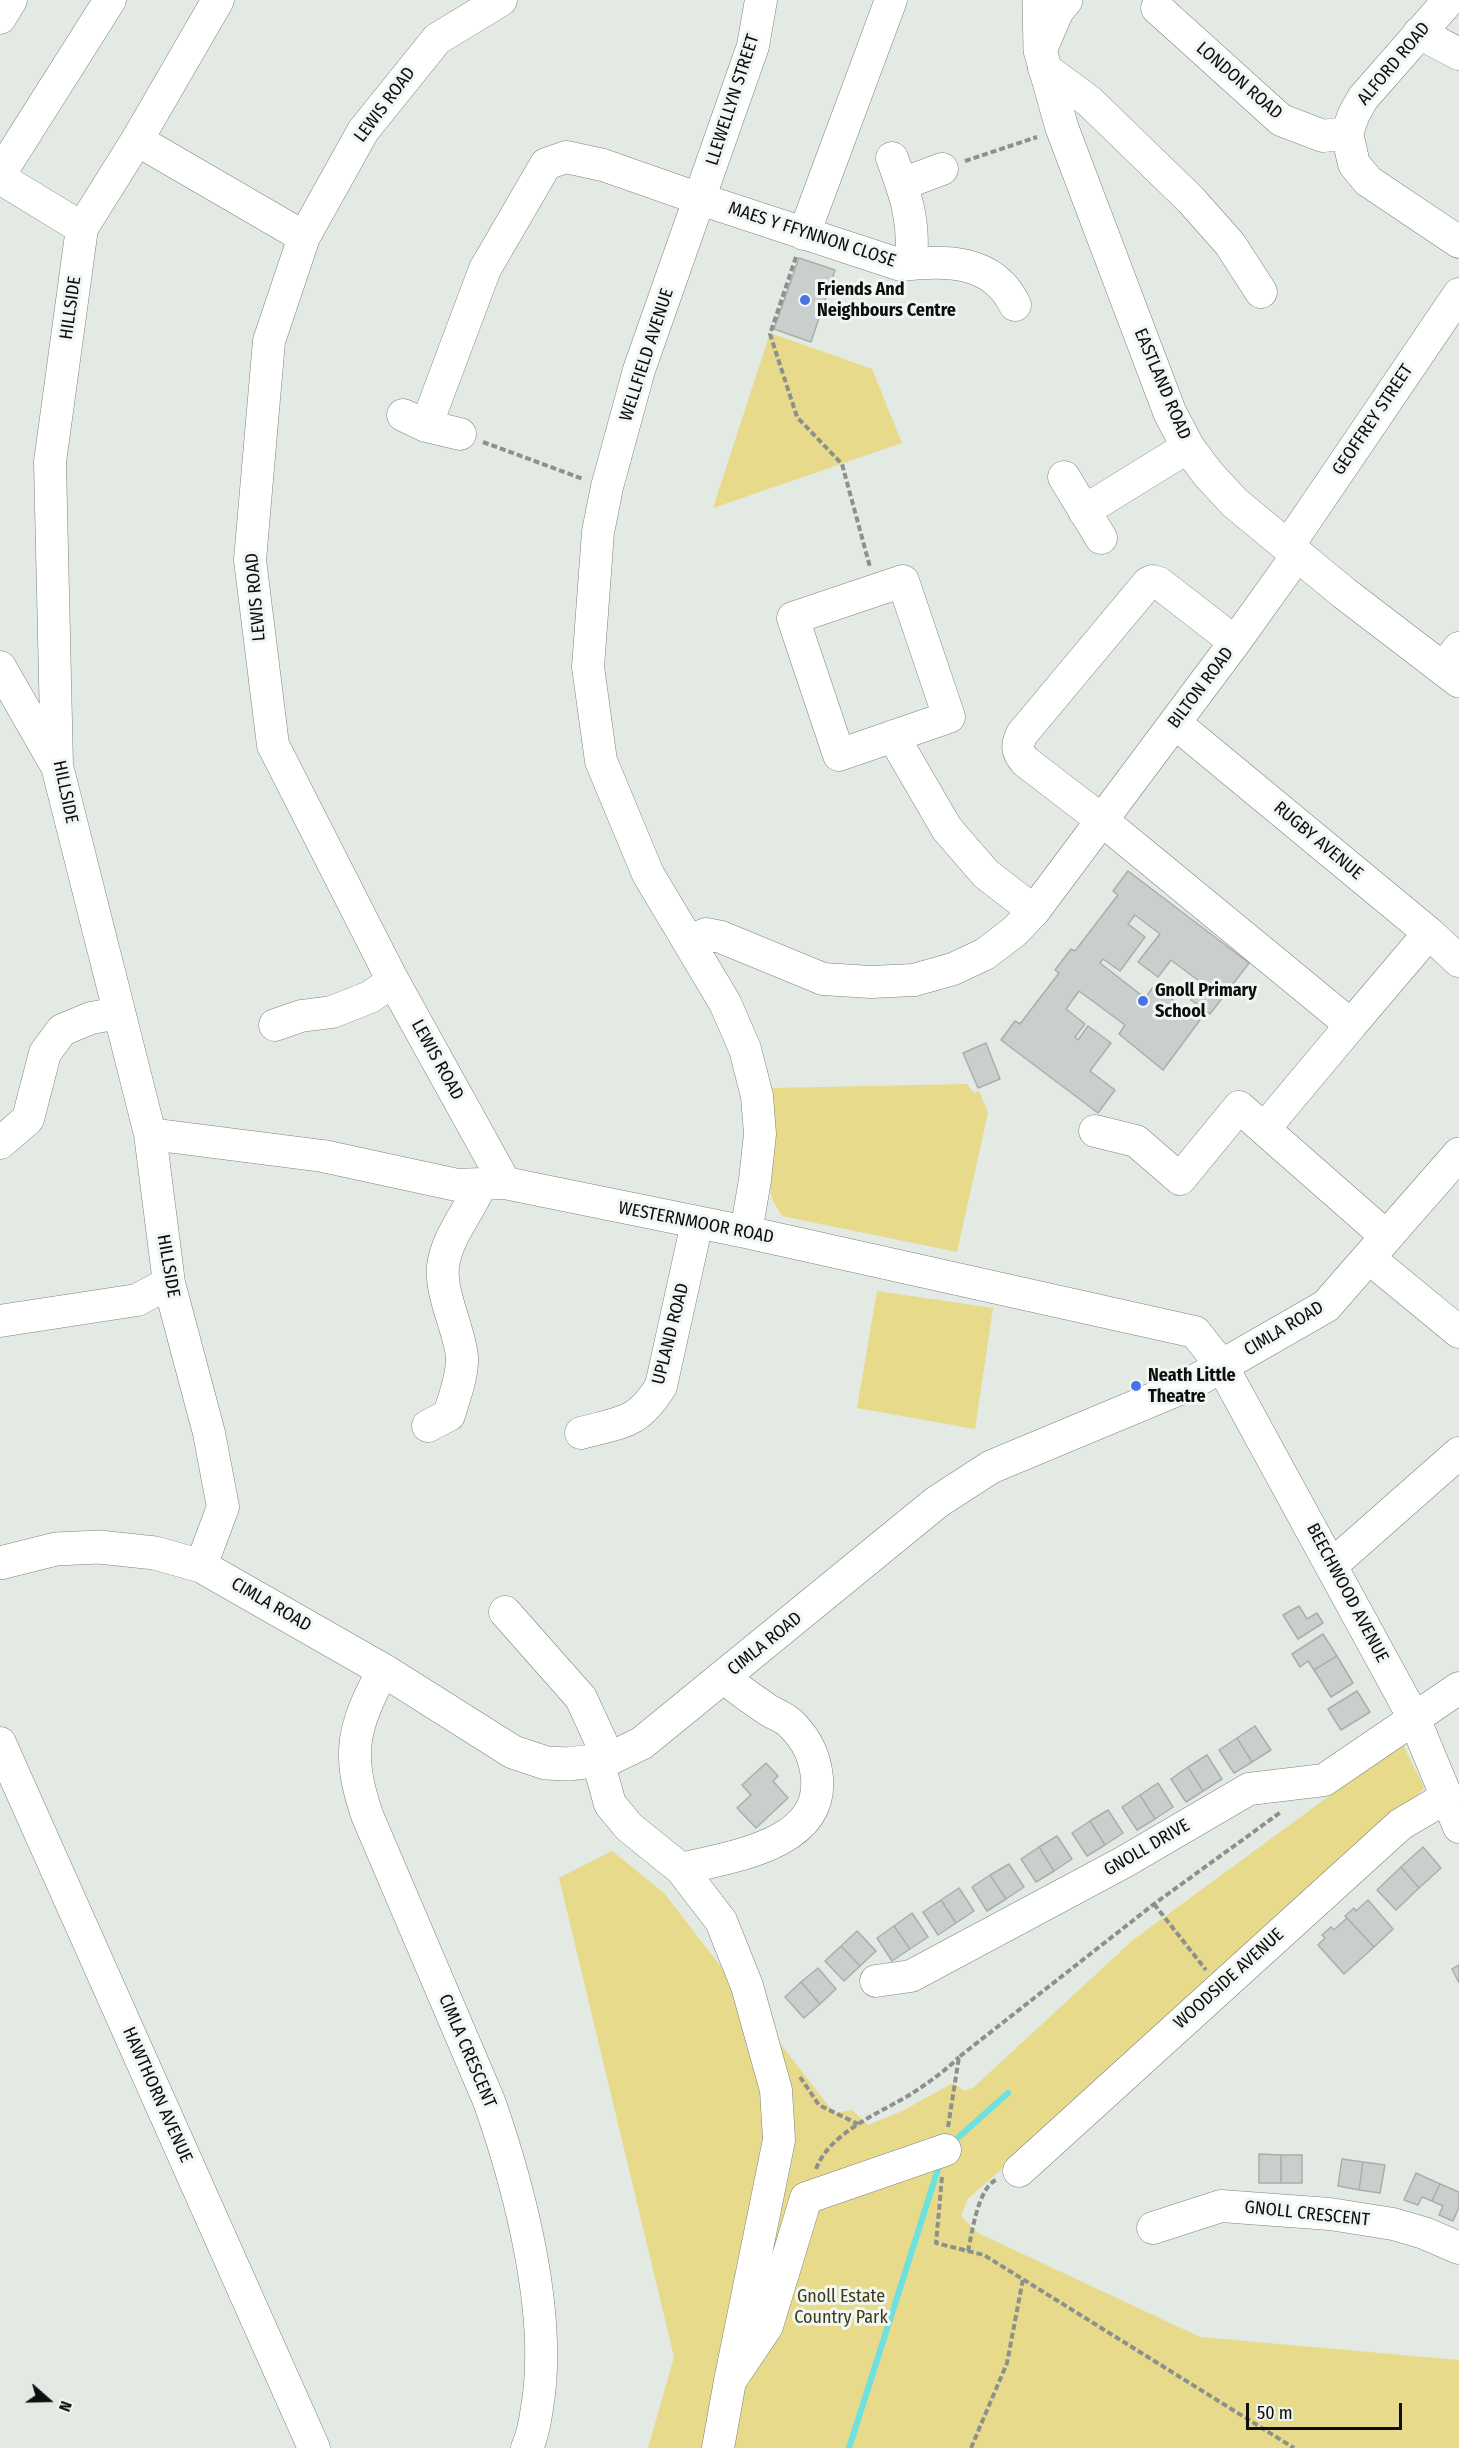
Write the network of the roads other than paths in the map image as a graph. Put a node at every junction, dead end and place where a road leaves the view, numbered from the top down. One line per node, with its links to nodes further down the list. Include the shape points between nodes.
1 (11, 0): 11 (street)
2 (110, 0): 18 (street)
3 (218, 0): 16 (street, HILLSIDE)
4 (501, 0): 22 (street, LEWIS ROAD, via 437,39 363,130)
5 (761, 0): 19 (street, LLEWELLYN STREET, via 753,46)
6 (891, 0): 21 (street)
7 (1039, 0): 14 (main road, EASTLAND ROAD)
8 (1066, 0): 14 (main road, via 1057,11)
9 (1449, 0): 12 (street, ALFORD ROAD)
10 (1157, 8): 15 (street, LONDON ROAD, via 1281,120 1323,136)
11 (0, 18)
12 (1419, 33): 13 (street); 15 (street, ALFORD ROAD, via 1362,99)
13 (1459, 54)
14 (1042, 59): 25 (street, via 1191,200 1230,244); 29 (main road, EASTLAND ROAD, via 1062,128 1170,413)
15 (1347, 133): 23 (street, via 1353,164 1368,181)
16 (137, 140): 20 (street, HILLSIDE); 22 (street)
17 (942, 169): 24 (street, via 897,171 914,232 911,259)
18 (0, 176): 20 (street)
19 (700, 199): 21 (street, MAES Y FFYNNON CLOSE); 28 (street, via 603,165 566,157 546,164 485,269 415,421); 43 (street, WELLFIELD AVENUE, via 639,370 607,487 598,532 588,667 601,760 648,874)
20 (82, 228): 39 (street, HILLSIDE, via 50,462)
21 (804, 234): 24 (street, MAES Y FFYNNON CLOSE)
22 (304, 237): 45 (street, LEWIS ROAD, via 269,341 250,560 273,745)
23 (1459, 242)
24 (901, 265): 27 (street, MAES Y FFYNNON CLOSE, via 936,261 973,268 989,274 1008,290)
25 (1261, 291)
26 (1459, 294): 33 (street, GEOFFREY STREET)
27 (1015, 305)
28 (460, 434)
29 (1188, 447): 31 (street); 33 (main road, EASTLAND ROAD, via 1235,503)
30 (1064, 477): 31 (street)
31 (1084, 511): 32 (street)
32 (1101, 538)
33 (1293, 550): 34 (street, BILTON ROAD); 35 (main road, EASTLAND ROAD, via 1344,593)
34 (1235, 642): 37 (street, BILTON ROAD); 40 (street, via 1152,580 1022,734 1018,753 1026,762)
35 (1454, 666)
36 (0, 667): 39 (street)
37 (1175, 723): 40 (street, BILTON ROAD); 42 (street, RUGBY AVENUE)
38 (893, 736): 38 (street, via 949,717 903,581 793,618 839,755); 41 (street, via 947,829 986,874)
39 (57, 766): 46 (street, HILLSIDE)
40 (1103, 821): 41 (street); 48 (street)
41 (1034, 911): 43 (street, via 1015,932 985,954 953,969 914,980 823,979 721,937 706,934)
42 (1429, 933): 44 (street, RUGBY AVENUE); 48 (street)
43 (689, 941): 56 (street, WELLFIELD AVENUE, via 725,1003 745,1049 757,1096 760,1134)
44 (1459, 961)
45 (393, 981): 47 (street, via 370,997 332,1012); 54 (street, LEWIS ROAD)
46 (119, 1013): 51 (street, HILLSIDE); 52 (street, via 91,1018 62,1030 45,1053 28,1119)
47 (275, 1025)
48 (1351, 1025): 49 (street)
49 (1264, 1129): 50 (street, via 1239,1107 1180,1179 1136,1141); 57 (street)
50 (1095, 1131)
51 (150, 1134): 54 (street, WESTERNMOOR ROAD, via 323,1156 457,1185); 58 (street, HILLSIDE)
52 (0, 1143)
53 (1459, 1154): 57 (main road, CIMLA ROAD)
54 (493, 1184): 55 (street, WESTERNMOOR ROAD); 62 (street, via 474,1200 450,1243 442,1268 462,1357 449,1415)
55 (697, 1223): 56 (street, WESTERNMOOR ROAD); 63 (street, UPLAND ROAD, via 661,1386 649,1406 631,1419)
56 (746, 1232): 61 (street, WESTERNMOOR ROAD, via 1195,1332)
57 (1378, 1248): 60 (street); 61 (main road, CIMLA ROAD, via 1326,1306)
58 (169, 1283): 59 (street, via 136,1300); 67 (street, HILLSIDE, via 209,1433 224,1507)
59 (0, 1321)
60 (1459, 1332)
61 (1222, 1366): 66 (street, BEECHWOOD AVENUE); 70 (main road, CIMLA ROAD, via 1190,1384 982,1473 937,1502)
62 (428, 1426)
63 (581, 1433)
64 (1459, 1453): 66 (street)
65 (0, 1563): 67 (main road, CIMLA ROAD, via 56,1549 99,1547 155,1553)
66 (1332, 1565): 72 (street, BEECHWOOD AVENUE)
67 (201, 1566): 69 (main road, CIMLA ROAD)
68 (504, 1612): 74 (street, via 581,1698)
69 (383, 1670): 74 (main road, CIMLA ROAD, via 513,1752 546,1763); 85 (street, CIMLA CRESCENT, via 365,1705 354,1744 356,1782 504,2144 526,2233 540,2323 542,2381)
70 (724, 1678): 74 (main road, CIMLA ROAD, via 642,1743); 77 (street, via 790,1722 806,1740 815,1761 817,1785 812,1809 796,1827 759,1850)
71 (1459, 1688): 72 (street, GNOLL DRIVE)
72 (1414, 1718): 75 (street, BEECHWOOD AVENUE); 78 (street, GNOLL DRIVE, via 1324,1780 1249,1789 1125,1862 911,1976)
73 (0, 1743): 84 (street, HAWTHORN AVENUE)
74 (603, 1760): 77 (street, via 610,1804 629,1827)
75 (1447, 1797): 76 (street, BEECHWOOD AVENUE); 80 (street, WOODSIDE AVENUE, via 1401,1824)
76 (1459, 1827)
77 (681, 1869): 83 (street, via 721,1921 747,1986 776,2090 779,2140)
78 (876, 1981)
79 (945, 2150): 83 (street, via 806,2198 767,2326)
80 (1020, 2171)
81 (1154, 2228): 82 (street, GNOLL CRESCENT, via 1221,2206 1330,2214 1393,2224)
82 (1459, 2248)
83 (730, 2381): 86 (street)
84 (314, 2448)
85 (527, 2448)
86 (718, 2448)

